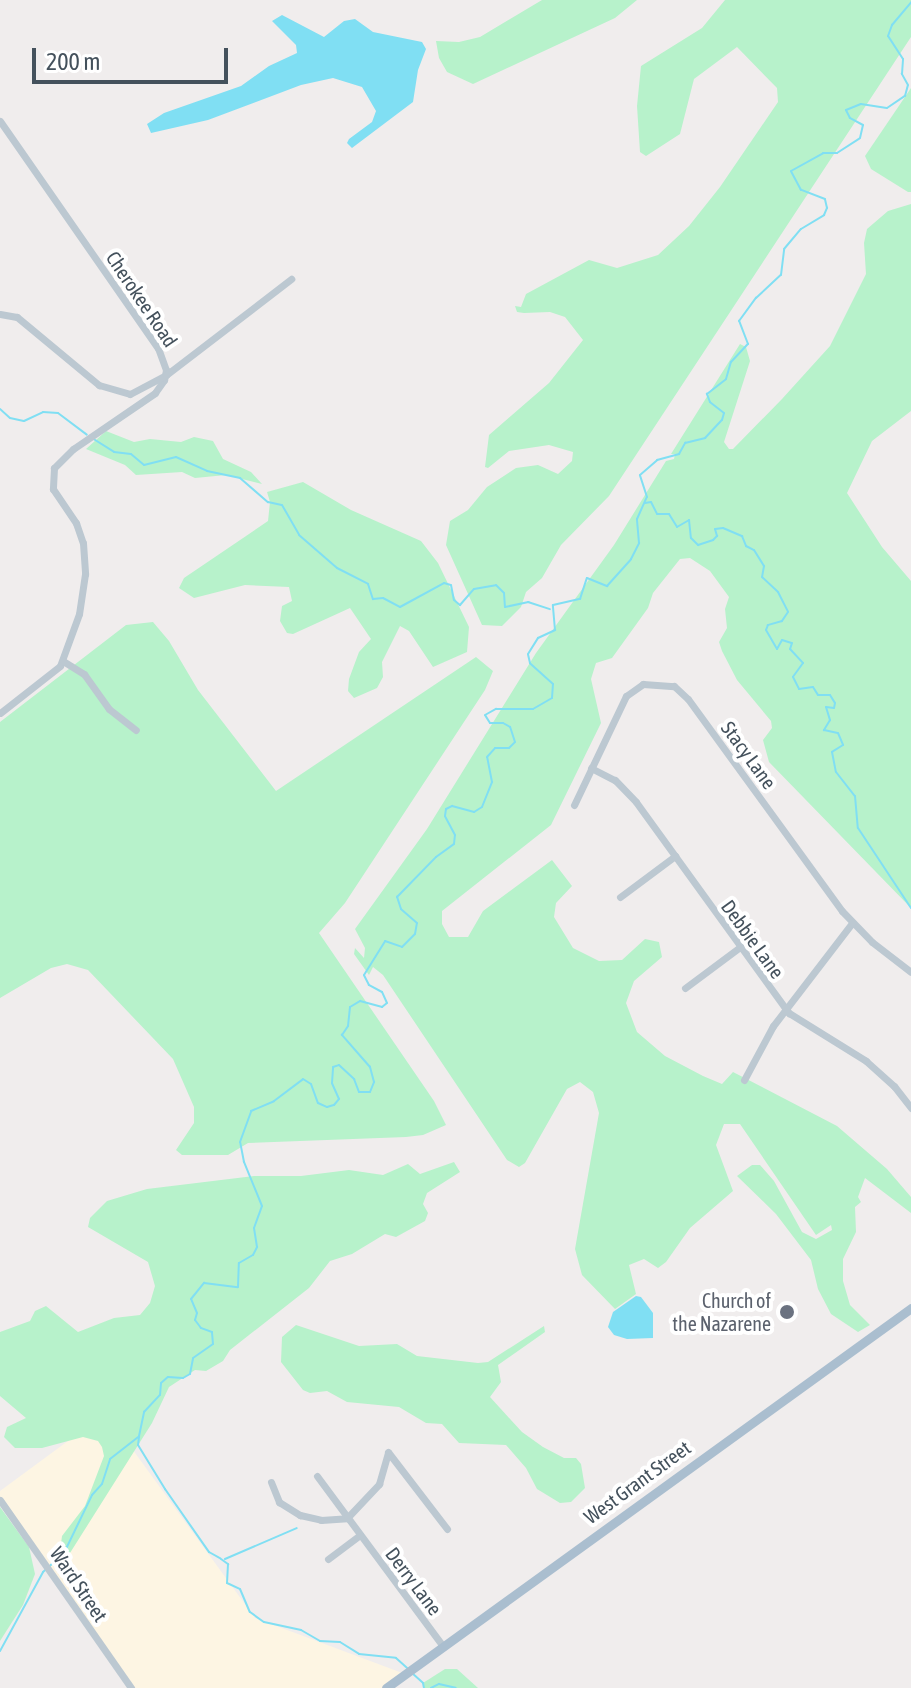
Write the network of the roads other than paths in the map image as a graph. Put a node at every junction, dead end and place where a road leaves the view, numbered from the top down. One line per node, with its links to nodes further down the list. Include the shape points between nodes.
1 (0, 121): 4 (street, Cherokee Road, via 158,348)
2 (291, 279): 4 (street)
3 (0, 314): 4 (street, via 17,317 99,385 130,394)
4 (166, 375): 5 (street, Cherokee Road, via 155,393 66,454 54,468 53,489 79,528 85,560 79,614)
5 (63, 661): 6 (street, Cherokee Road); 7 (street, via 84,674 109,709)
6 (0, 713)
7 (136, 730)
8 (591, 768): 9 (street, Stacy Lane); 10 (street, Debbie Lane, via 630,794); 12 (street, Stacy Lane, via 630,692 643,684 674,686)
9 (574, 805)
10 (675, 856): 11 (street); 13 (street, Debbie Lane)
11 (620, 897)
12 (852, 923): 14 (street, Stacy Lane); 16 (street)
13 (740, 947): 15 (street); 16 (street, Debbie Lane)
14 (911, 972)
15 (685, 988)
16 (785, 1009): 17 (street); 18 (street, Debbie Lane, via 866,1061)
17 (744, 1080)
18 (911, 1108)
19 (911, 1308): 27 (main road, West Grant Street)
20 (317, 1476): 23 (street, Derry Lane)
21 (271, 1482): 23 (street, via 279,1502 300,1515)
22 (0, 1500): 28 (street, Ward Street)
23 (347, 1518): 24 (street, via 379,1484 388,1452); 25 (street, Derry Lane)
24 (447, 1529)
25 (360, 1535): 26 (street); 27 (street, Derry Lane)
26 (328, 1559)
27 (443, 1646): 29 (main road, West Grant Street)
28 (131, 1688)
29 (386, 1688)

